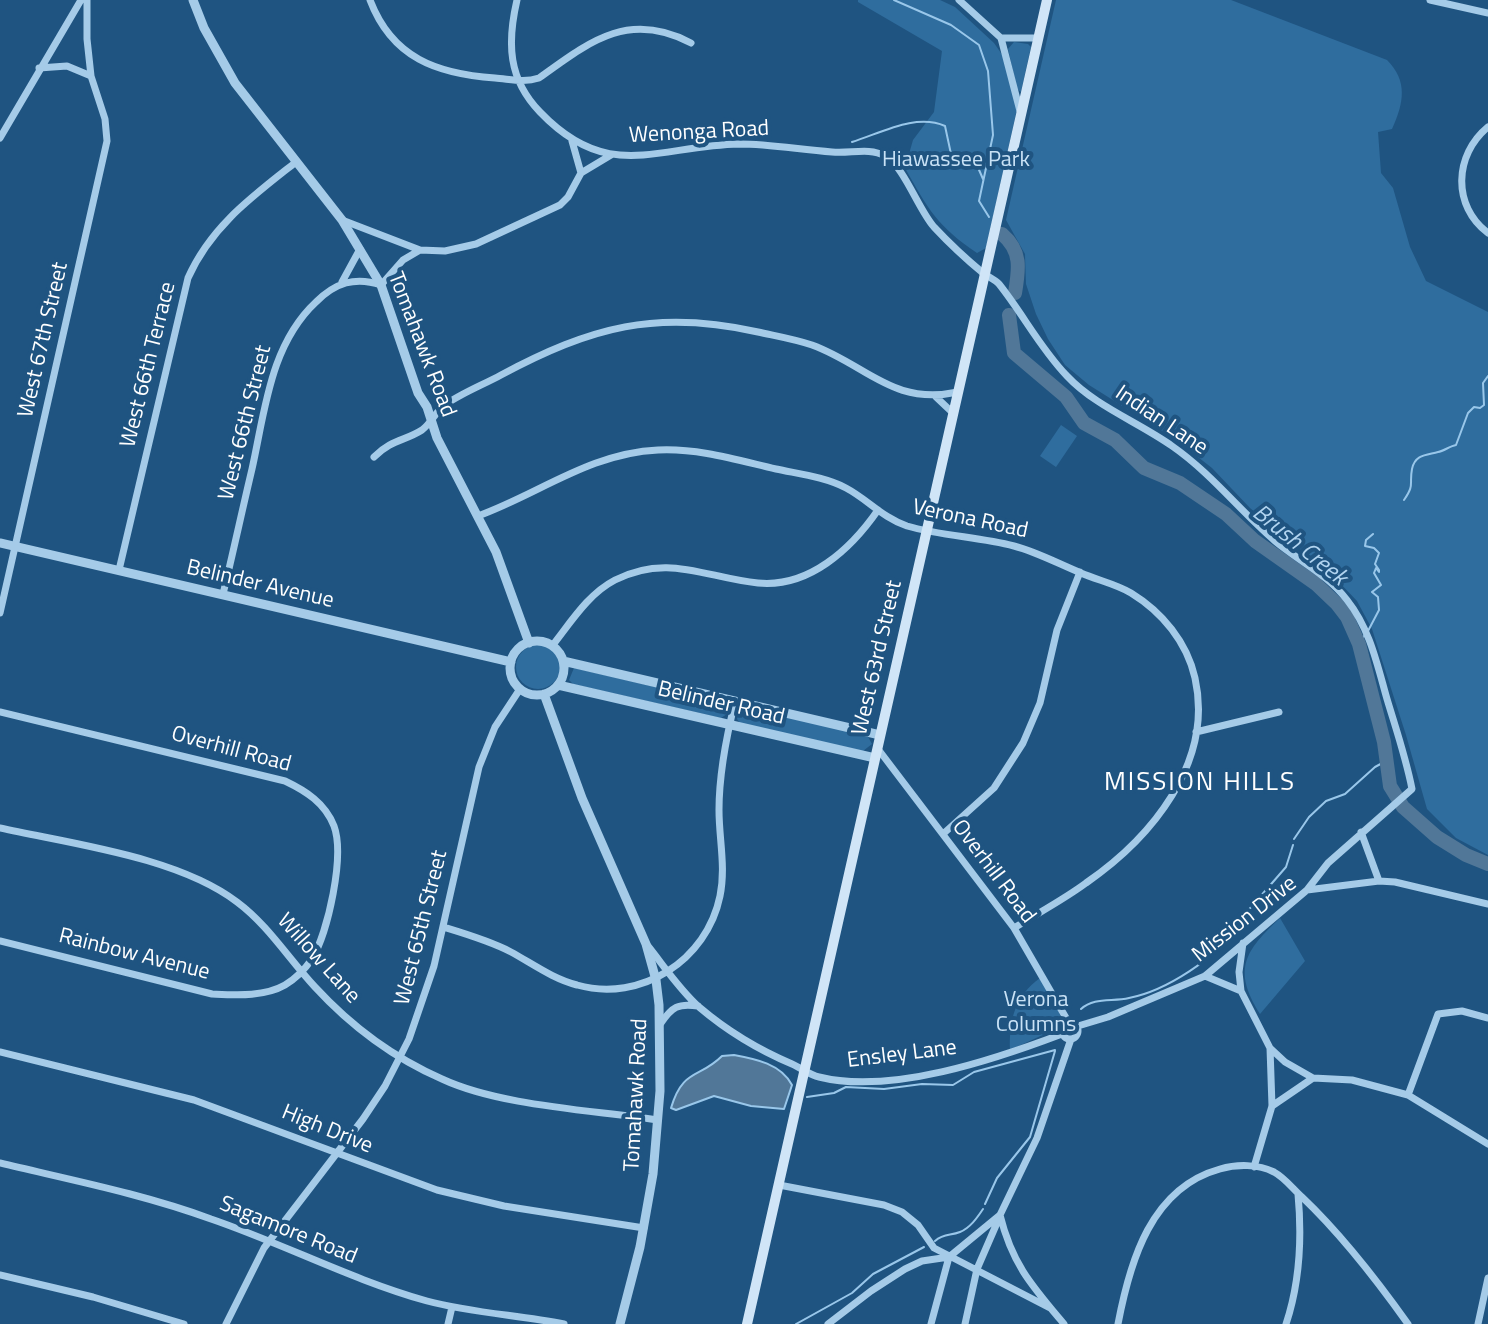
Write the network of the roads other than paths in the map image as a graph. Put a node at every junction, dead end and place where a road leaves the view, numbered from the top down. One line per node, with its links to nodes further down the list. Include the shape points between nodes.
1 (81, 0): 13 (street)
2 (87, 0): 14 (street, West 67th Street)
3 (193, 0): 21 (street, Tomahawk Road, via 235,83)
4 (370, 0): 15 (street, via 388,34 416,58 450,73)
5 (517, 0): 15 (street, Wenonga Road, via 512,56)
6 (959, 0): 10 (street)
7 (1047, 0): 11 (main road, West 63rd Street)
8 (1430, 0): 9 (street)
9 (1488, 13)
10 (1001, 38): 11 (street); 16 (street)
11 (1039, 38): 16 (main road, West 63rd Street)
12 (691, 43): 15 (street, via 657,31 614,32 539,78)
13 (39, 68): 14 (street, via 67,66); 18 (street)
14 (91, 76): 39 (street, West 67th Street, via 105,119 105,150)
15 (517, 80): 19 (street, Wenonga Road, via 535,107)
16 (1022, 117): 27 (main road, West 63rd Street)
17 (1488, 127): 24 (street, via 1467,152 1461,182 1469,212)
18 (0, 138)
19 (572, 141): 20 (street, Wenonga Road); 22 (street)
20 (611, 155): 22 (street); 27 (street, Wenonga Road, via 740,144 882,154 891,159 935,227)
21 (296, 162): 23 (street, Tomahawk Road); 40 (street, West 66th Terrace, via 220,226 188,278)
22 (581, 173): 26 (street, via 560,205 532,220 460,249)
23 (342, 220): 25 (street, Tomahawk Road); 26 (street)
24 (1488, 233)
25 (360, 249): 28 (street, West 66th Street); 29 (street, Tomahawk Road)
26 (420, 250): 29 (street)
27 (984, 274): 30 (main road, West 63rd Street); 59 (street, Indian Lane, via 995,280 1069,378 1192,461 1273,539 1336,587 1360,618 1412,789)
28 (342, 282): 29 (street); 42 (street, West 66th Street, via 299,319 277,362)
29 (381, 285): 33 (street, Tomahawk Road)
30 (958, 392): 31 (street); 32 (main road, West 63rd Street)
31 (936, 397): 32 (street); 33 (street, via 884,385 801,341 718,324 664,321 605,330 563,344 443,406)
32 (954, 414): 37 (main road, West 63rd Street)
33 (431, 419): 34 (street); 36 (street, Tomahawk Road)
34 (374, 457)
35 (878, 510): 36 (street, Verona Road, via 823,479 702,452 657,450 592,463); 37 (street, Verona Road); 45 (street, via 834,558 792,581 760,584 678,567 632,572 595,593)
36 (478, 516): 44 (street, Tomahawk Road)
37 (927, 531): 41 (street, Verona Road, via 1012,545); 56 (main road, West 63rd Street)
38 (0, 543): 39 (street, Belinder Avenue)
39 (15, 546): 40 (street, Belinder Avenue); 43 (street, West 67th Street)
40 (119, 570): 42 (street, Belinder Avenue)
41 (1080, 572): 55 (street, Verona Road, via 1129,592 1170,627 1194,673); 60 (street, via 1023,743 994,788)
42 (223, 594): 47 (street, Belinder Avenue)
43 (0, 613)
44 (529, 643): 45 (street); 47 (street)
45 (552, 646): 46 (street)
46 (563, 661): 48 (street); 51 (street)
47 (511, 662): 49 (street)
48 (558, 685): 50 (street); 54 (street, Belinder Road)
49 (520, 689): 50 (street); 64 (street, West 65th Street, via 495,727 479,767)
50 (544, 694): 68 (street, Tomahawk Road, via 582,798)
51 (735, 702): 54 (street); 56 (street)
52 (0, 712): 69 (street, Overhill Road, via 271,775 317,800 334,825 338,854 324,926)
53 (1279, 712): 55 (street)
54 (730, 724): 57 (street, Belinder Road); 70 (street, via 719,798 720,898 705,934)
55 (1196, 732): 65 (street, Verona Road, via 1183,778 1139,837 1084,885)
56 (880, 735): 57 (main road, West 63rd Street)
57 (876, 754): 60 (street, Overhill Road); 83 (main road, West 63rd Street)
58 (0, 828): 69 (street, Willow Lane, via 155,863 201,880 254,916)
59 (1361, 832): 61 (street); 62 (street, Indian Lane)
60 (943, 834): 65 (street, Overhill Road)
61 (1379, 881): 62 (street, Mission Drive); 63 (street, Mission Drive)
62 (1307, 890): 67 (street, Mission Drive)
63 (1488, 904)
64 (443, 927): 72 (street, via 498,945 577,985 624,988); 82 (street, West 65th Street, via 424,1001)
65 (1014, 928): 77 (street, Overhill Road)
66 (0, 941): 69 (street, Rainbow Avenue, via 212,994 247,996 284,986)
67 (1243, 943): 71 (street, Mission Drive); 73 (street)
68 (646, 944): 70 (street, Ensley Lane); 72 (street, Tomahawk Road)
69 (302, 971): 82 (street, Willow Lane, via 338,1011)
70 (668, 971): 72 (street); 74 (street, Ensley Lane)
71 (1205, 976): 73 (street); 77 (street, Mission Drive, via 1108,1017)
72 (656, 980): 76 (street, Tomahawk Road)
73 (1241, 991): 80 (street)
74 (698, 1006): 76 (street, via 671,1008); 83 (street, Ensley Lane, via 769,1053)
75 (1488, 1018): 85 (street, via 1462,1011 1438,1014)
76 (661, 1023): 87 (street, Tomahawk Road)
77 (1073, 1024): 78 (street); 79 (street, via 1077,1033)
78 (1062, 1034): 79 (street); 83 (street, Ensley Lane, via 975,1064 903,1077 853,1082)
79 (1071, 1039): 94 (street, via 1037,1138)
80 (1270, 1048): 84 (street); 86 (street)
81 (0, 1052): 89 (street, High Drive, via 194,1100)
82 (400, 1057): 87 (street, Willow Lane, via 477,1091); 89 (street, West 65th Street, via 375,1103)
83 (804, 1069): 92 (main road, West 63rd Street)
84 (1313, 1078): 85 (street, via 1352,1080); 86 (street)
85 (1408, 1095): 88 (street)
86 (1272, 1106): 91 (street)
87 (657, 1120): 97 (street, Tomahawk Road)
88 (1488, 1144)
89 (337, 1153): 97 (street, High Drive, via 466,1198); 98 (street, West 65th Street)
90 (0, 1163): 98 (street, Sagamore Road, via 178,1208)
91 (1254, 1167): 93 (street, via 1273,1172); 115 (street, via 1209,1172 1164,1204 1137,1255)
92 (779, 1185): 99 (street, via 902,1212); 110 (main road, West 63rd Street)
93 (1298, 1194): 95 (street); 96 (street)
94 (1000, 1215): 99 (street); 100 (street); 104 (street, via 1015,1261)
95 (1319, 1215): 96 (street, via 1309,1214); 117 (street)
96 (1301, 1224): 116 (street)
97 (644, 1228): 109 (street, Tomahawk Road)
98 (270, 1241): 103 (street, Sagamore Road, via 383,1287); 106 (street, West 65th Street)
99 (949, 1257): 100 (street); 111 (street, via 922,1261 892,1276); 112 (street)
100 (977, 1269): 104 (street); 113 (street)
101 (0, 1275): 105 (street)
102 (1488, 1278): 118 (street)
103 (452, 1307): 107 (street); 108 (street, Sagamore Road)
104 (1050, 1308): 114 (street)
105 (184, 1324)
106 (226, 1324)
107 (448, 1324)
108 (564, 1324)
109 (620, 1324)
110 (747, 1324)
111 (828, 1324)
112 (931, 1324)
113 (965, 1324)
114 (1064, 1324)
115 (1118, 1324)
116 (1286, 1324)
117 (1408, 1324)
118 (1478, 1324)

